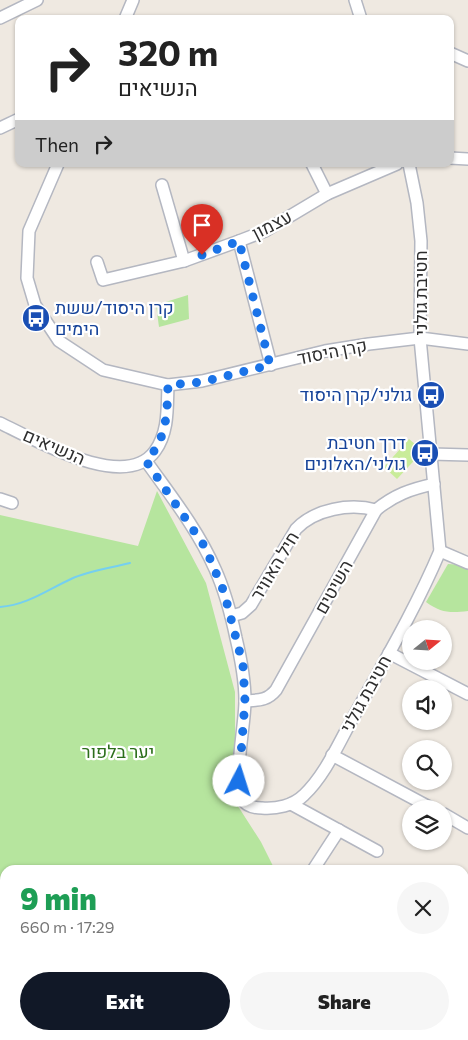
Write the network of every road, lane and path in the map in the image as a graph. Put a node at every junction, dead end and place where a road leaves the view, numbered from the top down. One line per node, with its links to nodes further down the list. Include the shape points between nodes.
1 (37, 0): 6 (street)
2 (133, 0): 4 (street)
3 (355, 0): 5 (street)
4 (127, 15)
5 (359, 15)
6 (0, 18)
7 (454, 55): 8 (street)
8 (468, 61)
9 (15, 121): 10 (street)
10 (0, 128)
11 (454, 158): 12 (street)
12 (468, 159)
13 (57, 167): 25 (street, קרן היסוד, via 29,230 27,278 35,305 59,341 82,358 103,370)
14 (314, 167): 18 (street)
15 (390, 167): 18 (street, עצמון)
16 (410, 167): 22 (street, חטיבת גולני, via 421,241)
17 (162, 185): 20 (street)
18 (327, 194): 19 (street, עצמון, via 265,231)
19 (239, 241): 20 (street, עצמון); 24 (street)
20 (184, 261): 21 (street, עצמון, via 103,280)
21 (97, 262)
22 (420, 338): 23 (street, קרן היסוד); 24 (street, קרן היסוד, via 325,351); 27 (street, חטיבת גולני)
23 (468, 344)
24 (270, 365): 25 (street, קרן היסוד, via 202,382)
25 (168, 385): 29 (street, via 166,426 155,452)
26 (0, 423): 29 (street, הנשיאים, via 70,456 93,463 114,467)
27 (431, 454): 28 (street); 30 (street, חטיבת גולני)
28 (468, 455)
29 (146, 461): 36 (street, via 205,547)
30 (434, 484): 33 (street, השיטים, via 406,491); 34 (street, חטיבת גולני)
31 (0, 499): 32 (street)
32 (12, 503)
33 (376, 510): 36 (street, חיל האוויר, via 352,506 303,522 251,605 242,613); 39 (street, השיטים, via 276,690 271,697)
34 (440, 552): 35 (street); 37 (street, חטיבת גולני)
35 (468, 563)
36 (231, 616): 39 (street, via 243,665)
37 (389, 653): 38 (street); 40 (street, חטיבת גולני)
38 (468, 694)
39 (245, 701): 42 (street, via 239,781 242,799 248,806 266,808)
40 (332, 755): 41 (street); 42 (street, חטיבת גולני, via 312,786)
41 (417, 800)
42 (291, 804): 45 (street)
43 (452, 817): 44 (street)
44 (467, 824)
45 (339, 830): 46 (street); 47 (street)
46 (377, 851)
47 (315, 865)

